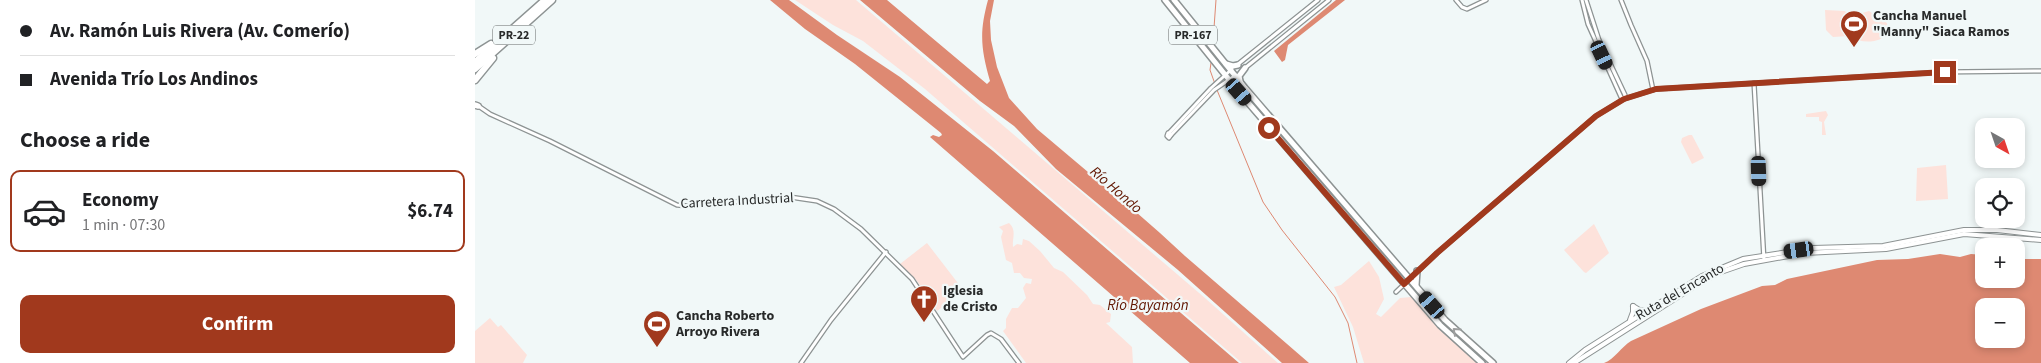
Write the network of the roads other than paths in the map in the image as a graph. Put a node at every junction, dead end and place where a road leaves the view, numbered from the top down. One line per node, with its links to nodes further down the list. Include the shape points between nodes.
1 (545, 0): 11 (highway, PR-22)
2 (552, 0): 11 (highway, PR-22)
3 (1165, 0): 20 (main road, PR-167)
4 (1174, 0): 14 (main road, PR-167)
5 (1319, 0): 15 (street)
6 (1329, 0): 16 (street)
7 (1456, 0): 8 (street, via 1467,9)
8 (1486, 0)
9 (1584, 0): 29 (street)
10 (1621, 0): 28 (street, via 1647,61)
11 (521, 26): 12 (highway); 13 (highway, PR-22); 17 (highway, PR-22); 22 (highway)
12 (475, 55)
13 (475, 62)
14 (1224, 62): 15 (main road); 18 (main road, PR-167)
15 (1238, 65): 18 (street)
16 (1245, 68): 21 (street); 26 (main road, via 1239,76)
17 (475, 69)
18 (1231, 71): 20 (street); 21 (main road, PR-167)
19 (2041, 71): 24 (street, via 1945,72)
20 (1223, 73): 23 (main road, PR-167); 25 (main road)
21 (1235, 76): 23 (street); 26 (main road, PR-167)
22 (475, 80)
23 (1229, 80): 25 (street); 27 (main road, PR-167)
24 (1754, 83): 28 (street); 35 (street)
25 (1218, 84): 27 (main road); 31 (street)
26 (1243, 85): 37 (main road, PR-167)
27 (1236, 88): 38 (main road, PR-167)
28 (1653, 90): 29 (street)
29 (1624, 99): 36 (street, via 1596,116)
30 (476, 105): 34 (street, Carretera Industrial, via 672,203 687,206 785,197 811,200 844,215)
31 (1171, 134)
32 (2041, 235): 35 (main road, Ruta del Encanto, via 1964,230 1883,246 1813,248)
33 (2041, 240): 35 (main road, Ruta del Encanto, via 1964,234 1886,249)
34 (886, 252): 43 (street); 44 (street, Carretera Industrial, via 919,287 963,356 991,333 1001,339)
35 (1763, 258): 41 (main road, Ruta del Encanto, via 1743,259 1715,269); 48 (main road, Ruta del Encanto, via 1710,277)
36 (1417, 271): 37 (street); 39 (main road, via 1415,282)
37 (1409, 279): 38 (street); 39 (main road, PR-167)
38 (1404, 284): 40 (street); 45 (main road, PR-167, via 1439,325)
39 (1419, 290): 46 (main road, PR-167, one-way to 39, via 1445,320)
40 (1396, 292)
41 (1652, 308): 42 (main road, Ruta del Encanto); 42 (main road, via 1641,311 1633,306 1633,316)
42 (1625, 325): 47 (main road, Ruta del Encanto)
43 (801, 363)
44 (1019, 363)
45 (1482, 363)
46 (1493, 363)
47 (1569, 363)
48 (1574, 363)

